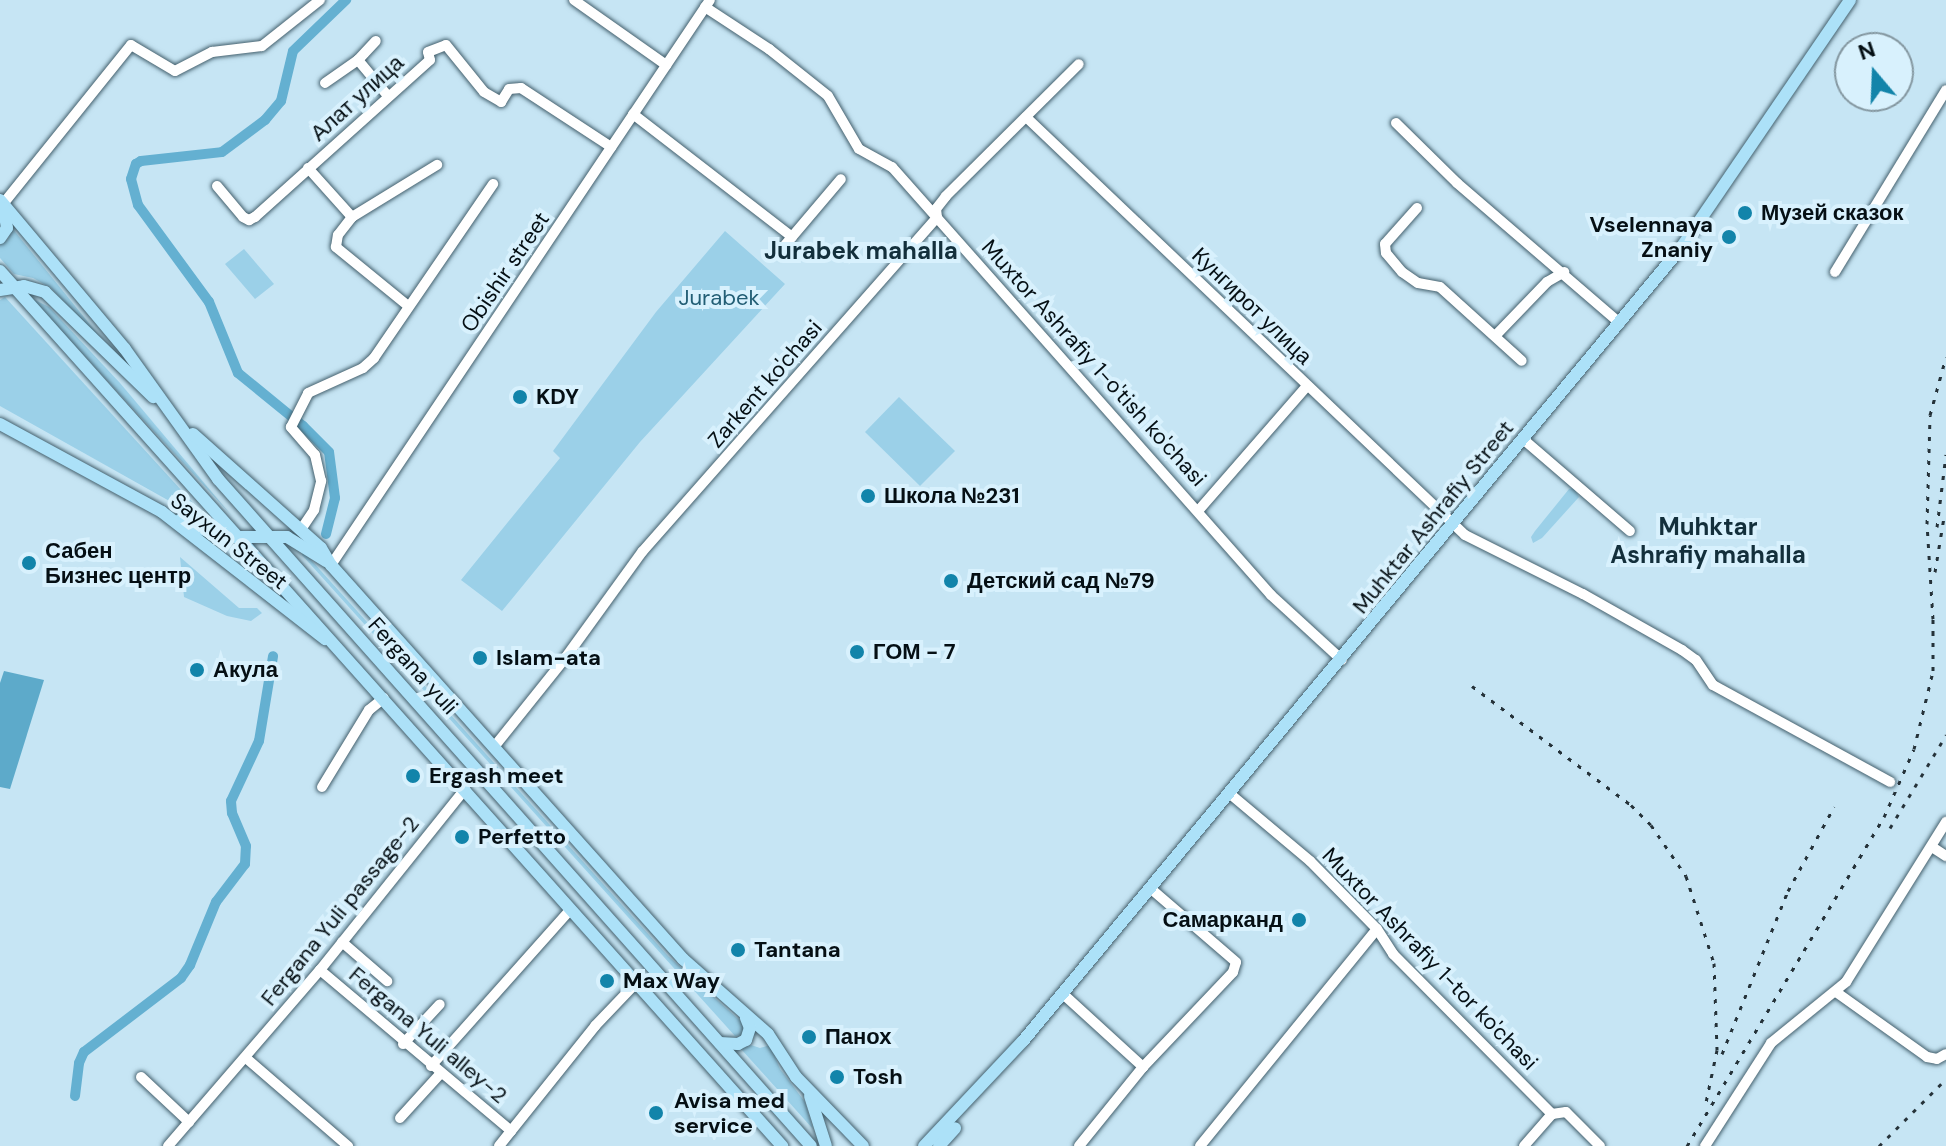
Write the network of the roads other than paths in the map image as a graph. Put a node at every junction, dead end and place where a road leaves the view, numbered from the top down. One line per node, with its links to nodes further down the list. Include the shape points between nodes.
1 (320, 0): 21 (street, via 262,46 212,52 175,71 131,45)
2 (574, 0): 8 (street)
3 (1850, 0): 33 (main road, Muhktar Ashrafiy Street, via 1681,248)
4 (708, 4): 8 (street, Obishir street); 24 (street, Muxtor Ashrafiy 1-o'tish ko'chasi, via 828,96 859,149 892,167)
5 (376, 41): 6 (street)
6 (358, 60): 9 (street); 11 (street)
7 (1079, 64): 13 (street, Zarkent ko'chasi)
8 (666, 65): 12 (street, Obishir street)
9 (325, 83)
10 (1946, 90): 30 (street)
11 (388, 96): 15 (street, Алат улица, via 430,60 428,52 446,45 484,92 501,102 509,89 521,88); 17 (street, Алат улица)
12 (633, 114): 15 (street, Obishir street); 25 (street)
13 (1026, 117): 24 (street, Zarkent ko'chasi, via 946,196 936,209); 36 (street, Кунгирот улица)
14 (1396, 123): 29 (street, via 1457,183)
15 (611, 147): 48 (street, Obishir street)
16 (437, 165): 23 (street)
17 (308, 168): 20 (street, Алат улица, via 249,220); 23 (street, Алат улица)
18 (841, 179): 25 (street)
19 (493, 184): 32 (street)
20 (217, 186)
21 (2, 202): 26 (main road, via 7,228); 37 (main road, Fergana yuli, via 125,349)
22 (1417, 208): 34 (street, via 1385,244 1386,253 1402,272 1418,283 1440,287)
23 (352, 217): 32 (street, via 331,250)
24 (937, 217): 41 (street, Muxtor Ashrafiy 1-o'tish ko'chasi); 52 (street, Zarkent ko'chasi, via 642,552)
25 (792, 237): 27 (street)
26 (0, 238)
27 (780, 251)
28 (0, 271): 31 (main road, Fergana yuli)
29 (1564, 272): 33 (street); 34 (street, via 1547,282)
30 (1835, 272)
31 (6, 288): 37 (main road, via 29,286 45,292); 47 (main road, Fergana yuli)
32 (407, 305): 44 (street, via 374,358 308,393 292,424 293,433 315,455 321,476 316,504)
33 (1620, 323): 39 (main road, Muhktar Ashrafiy Street)
34 (1496, 335): 35 (street)
35 (1522, 361)
36 (1307, 386): 41 (street); 43 (street, Кунгирот улица)
37 (170, 412): 40 (main road, Fergana yuli); 44 (main road)
38 (3, 426): 42 (main road, Sayxun Street)
39 (1523, 439): 43 (main road, Muhktar Ashrafiy Street); 45 (street)
40 (246, 509): 46 (main road, Fergana yuli); 47 (main road, via 250,528)
41 (1198, 511): 50 (street, Muxtor Ashrafiy 1-o'tish ko'chasi, via 1271,595)
42 (162, 512): 47 (main road, via 216,536); 49 (main road, Sayxun Street)
43 (1452, 524): 50 (main road, Muhktar Ashrafiy Street); 53 (street, Кунгирот улица, via 1682,650 1713,685)
44 (302, 528): 48 (main road)
45 (1630, 531)
46 (269, 534): 47 (main road); 48 (main road, via 294,540); 74 (main road, Fergana yuli)
47 (241, 537): 49 (main road, Fergana yuli)
48 (331, 565): 52 (main road)
49 (343, 653): 51 (main road, Fergana yuli)
50 (1342, 660): 56 (main road, Muhktar Ashrafiy Street)
51 (384, 698): 54 (street, via 369,710); 55 (main road, Fergana yuli)
52 (494, 747): 70 (main road, via 683,959)
53 (1890, 782)
54 (322, 787)
55 (465, 789): 61 (main road, Fergana yuli); 63 (street, Fergana Yuli passage-2)
56 (1229, 793): 60 (main road, Muhktar Ashrafiy Street); 62 (street, Muxtor Ashrafiy 1-tor ko'chasi, via 1310,861)
57 (1946, 822): 58 (street)
58 (1932, 847): 59 (street); 67 (street)
59 (1946, 856)
60 (1150, 888): 68 (main road, Muhktar Ashrafiy Street); 78 (street, via 1236,962 1233,972)
61 (571, 909): 66 (main road, Fergana yuli); 79 (street)
62 (1377, 929): 82 (street, Muxtor Ashrafiy 1-tor ko'chasi, via 1393,954); 96 (street)
63 (342, 942): 64 (street, Fergana Yuli passage-2); 65 (street)
64 (320, 970): 75 (street, Fergana Yuli alley-2); 77 (street, Fergana Yuli passage-2)
65 (387, 981)
66 (637, 982): 85 (street); 89 (main road, Fergana yuli)
67 (1836, 992): 76 (street, via 1927,1057); 99 (street, via 1771,1043)
68 (1062, 993): 73 (main road, Muhktar Ashrafiy Street); 78 (street)
69 (440, 1004): 75 (street)
70 (746, 1018): 71 (main road); 72 (main road)
71 (768, 1034): 72 (main road, via 758,1044); 81 (main road)
72 (749, 1037): 74 (main road, via 738,1044)
73 (1023, 1041): 93 (main road); 94 (main road, via 1017,1056)
74 (720, 1043): 90 (main road, Fergana yuli)
75 (403, 1044): 79 (street, Fergana Yuli alley-2)
76 (1946, 1054)
77 (246, 1058): 84 (street, Fergana Yuli passage-2); 87 (street)
78 (1143, 1067): 95 (street)
79 (436, 1070): 83 (street); 85 (street, Fergana Yuli alley-2)
80 (141, 1077): 84 (street)
81 (808, 1090): 91 (main road); 92 (main road)
82 (1552, 1114): 97 (street); 98 (street, Muxtor Ashrafiy 1-tor ko'chasi, via 1566,1112)
83 (400, 1118)
84 (189, 1122): 86 (street, Fergana Yuli passage-2)
85 (511, 1131): 88 (street)
86 (168, 1146)
87 (348, 1146)
88 (499, 1146)
89 (782, 1146)
90 (811, 1146)
91 (826, 1146)
92 (863, 1146)
93 (924, 1146)
94 (939, 1146)
95 (1079, 1146)
96 (1200, 1146)
97 (1524, 1146)
98 (1600, 1146)
99 (1705, 1146)

